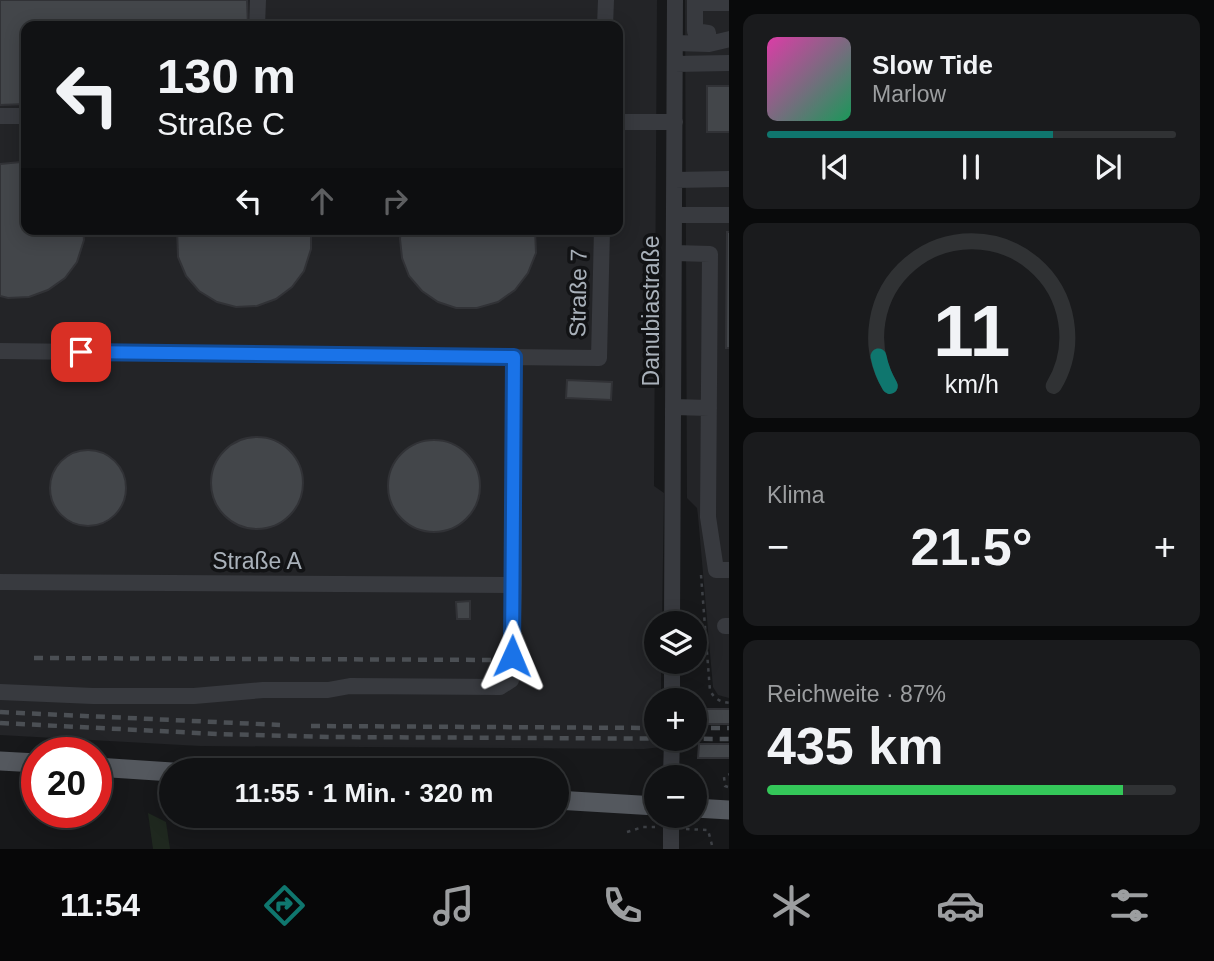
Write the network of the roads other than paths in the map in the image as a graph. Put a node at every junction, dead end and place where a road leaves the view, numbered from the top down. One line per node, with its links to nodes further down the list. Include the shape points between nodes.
1 (258, 0): 6 (street)
2 (606, 0): 7 (street)
3 (675, 0): 9 (street, Danubiastraße)
4 (695, 2): 5 (street); 10 (street, via 695,31 708,33)
5 (729, 4)
6 (257, 21)
7 (606, 21)
8 (729, 39): 10 (street)
9 (675, 43): 10 (street); 12 (street, Danubiastraße)
10 (702, 44)
11 (723, 63): 12 (street)
12 (675, 64): 16 (street, Danubiastraße)
13 (0, 116): 14 (street)
14 (21, 116)
15 (623, 122): 16 (street)
16 (675, 122): 18 (street, Danubiastraße)
17 (729, 179): 18 (street)
18 (675, 180): 19 (street, Danubiastraße)
19 (675, 215): 20 (street); 22 (street, Danubiastraße)
20 (729, 215)
21 (602, 235): 24 (street, Straße 7, via 599,358)
22 (674, 253): 25 (street, Danubiastraße); 26 (street, via 710,254)
23 (0, 351): 24 (street)
24 (514, 357): 29 (street)
25 (674, 407): 26 (street); 30 (street, Danubiastraße)
26 (709, 408): 27 (street, via 708,517 716,570)
27 (729, 570)
28 (0, 582): 29 (street, Straße A)
29 (514, 585): 31 (street, via 511,680 500,687 350,686 194,696)
30 (672, 611)
31 (0, 692)
32 (0, 761): 33 (main road)
33 (21, 762)
34 (112, 768): 35 (main road)
35 (159, 771)
36 (569, 801): 37 (main road)
37 (644, 805)
38 (707, 809): 39 (main road)
39 (729, 810)
40 (667, 828): 41 (street)
41 (671, 849)

